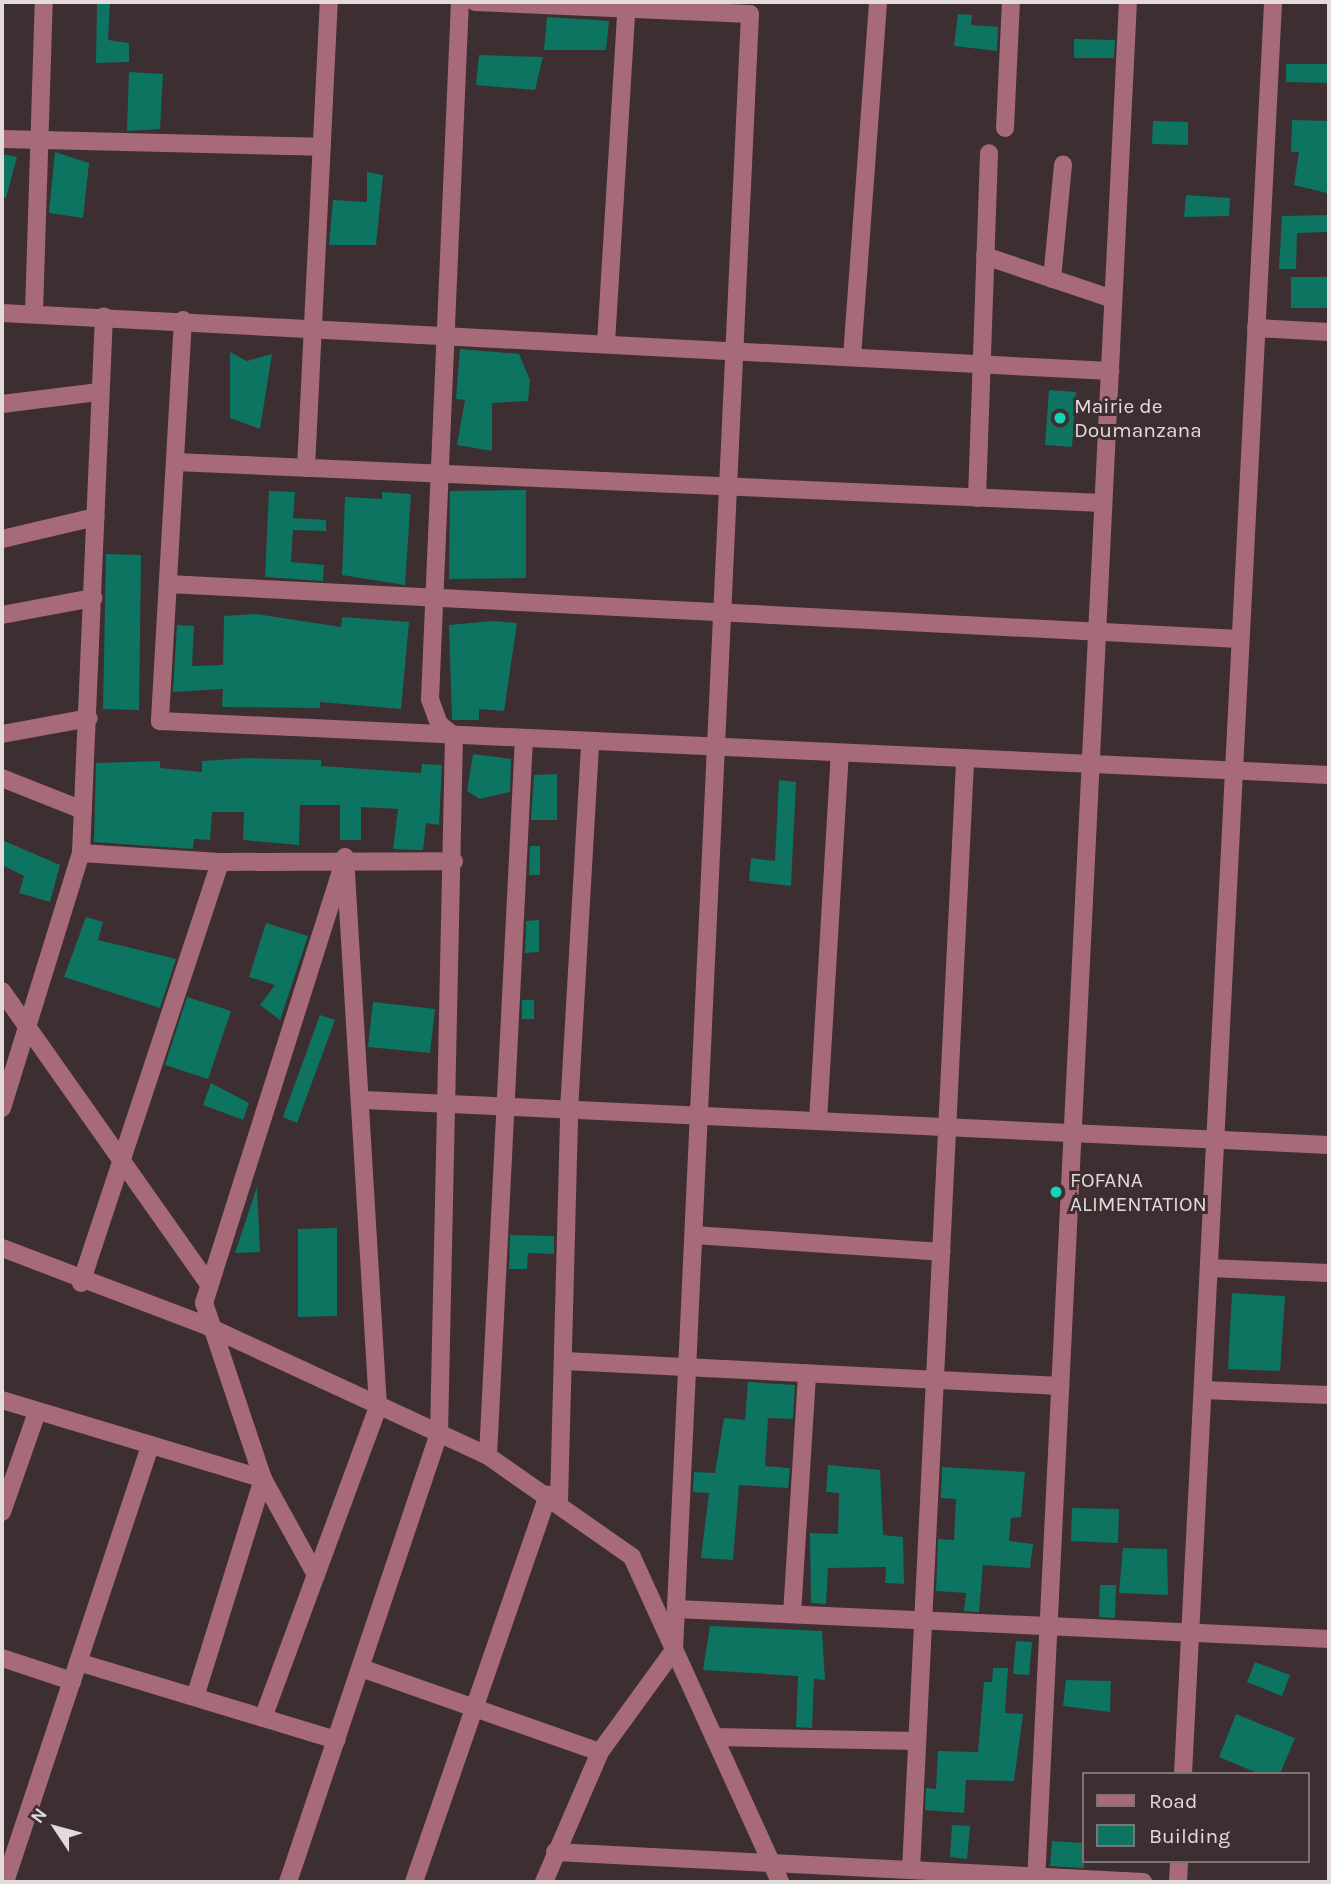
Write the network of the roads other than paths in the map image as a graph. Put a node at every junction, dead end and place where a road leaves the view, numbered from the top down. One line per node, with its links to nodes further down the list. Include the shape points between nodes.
1 (44, 2): 11 (street)
2 (329, 2): 13 (street)
3 (460, 2): 26 (street)
4 (475, 2): 9 (street)
5 (878, 2): 29 (street)
6 (1011, 2): 10 (street)
7 (1128, 2): 18 (street)
8 (1273, 2): 24 (street)
9 (626, 5): 27 (street); 28 (street, via 750,14)
10 (1005, 128)
11 (40, 138): 12 (street); 13 (street); 19 (street)
12 (2, 139)
13 (321, 147): 23 (street)
14 (989, 153): 16 (street)
15 (1063, 165): 17 (street)
16 (985, 256): 17 (street); 30 (street)
17 (1052, 279): 18 (street)
18 (1113, 299): 31 (street)
19 (34, 312): 20 (street); 21 (street)
20 (2, 313)
21 (104, 316): 22 (street); 32 (street)
22 (183, 320): 23 (street); 34 (street)
23 (313, 327): 26 (street); 35 (street)
24 (1256, 328): 25 (street); 48 (street)
25 (1329, 332)
26 (442, 334): 27 (street); 36 (street)
27 (606, 343): 28 (street)
28 (734, 350): 29 (street); 37 (street)
29 (852, 357): 30 (street)
30 (981, 364): 31 (street); 38 (street)
31 (1110, 371): 39 (street)
32 (99, 392): 33 (street); 40 (street)
33 (2, 404)
34 (175, 462): 35 (street); 42 (street)
35 (306, 468): 36 (street)
36 (437, 473): 37 (street); 44 (street)
37 (728, 486): 38 (street); 45 (street)
38 (976, 498): 39 (street)
39 (1103, 503): 47 (street)
40 (95, 517): 41 (street); 43 (street)
41 (2, 539)
42 (168, 584): 44 (street); 51 (street, via 160,721)
43 (93, 598): 46 (street); 49 (street)
44 (432, 598): 45 (street); 51 (street, via 431,707 439,724)
45 (722, 613): 47 (street); 54 (street)
46 (2, 615)
47 (1097, 632): 48 (street); 57 (street)
48 (1240, 639): 58 (street)
49 (89, 718): 50 (street); 61 (street)
50 (2, 734)
51 (454, 736): 52 (street); 64 (street)
52 (524, 739): 53 (street); 70 (street)
53 (590, 742): 54 (street); 72 (street)
54 (716, 748): 55 (street); 73 (street)
55 (840, 755): 56 (street); 74 (street)
56 (965, 761): 57 (street); 75 (street)
57 (1090, 767): 58 (street); 76 (street)
58 (1234, 774): 59 (street); 77 (street)
59 (1329, 775)
60 (2, 778): 61 (street)
61 (83, 810): 62 (street)
62 (81, 853): 65 (street); 67 (street)
63 (345, 857): 64 (street); 65 (street); 68 (street); 85 (street)
64 (454, 861): 69 (street)
65 (220, 862): 79 (street)
66 (2, 991): 67 (street)
67 (28, 1027): 71 (street); 79 (street)
68 (365, 1100): 69 (street); 96 (street)
69 (448, 1104): 70 (street); 98 (street)
70 (503, 1107): 72 (street); 100 (street)
71 (2, 1108)
72 (569, 1110): 73 (street); 88 (street)
73 (699, 1116): 74 (street); 80 (street)
74 (818, 1121): 75 (street)
75 (947, 1127): 76 (street); 81 (street)
76 (1073, 1133): 77 (street); 92 (street)
77 (1215, 1140): 78 (street); 83 (street)
78 (1329, 1145)
79 (122, 1160): 85 (street); 86 (street)
80 (694, 1235): 81 (street); 89 (street)
81 (941, 1252): 91 (street)
82 (4, 1254): 86 (street)
83 (1209, 1268): 84 (street); 93 (street)
84 (1329, 1273)
85 (207, 1282): 87 (street)
86 (81, 1283): 87 (street)
87 (206, 1326): 96 (street); 101 (street)
88 (565, 1361): 89 (street); 102 (street)
89 (687, 1367): 90 (street); 105 (street)
90 (807, 1373): 91 (street); 106 (street)
91 (935, 1380): 92 (street); 107 (street)
92 (1060, 1386): 108 (street)
93 (1203, 1390): 94 (street); 109 (street)
94 (1329, 1395)
95 (2, 1400): 97 (street)
96 (378, 1407): 98 (street); 104 (street)
97 (37, 1412): 99 (street); 103 (street)
98 (439, 1434): 100 (street); 114 (street)
99 (150, 1446): 101 (street); 113 (street)
100 (488, 1456): 102 (street)
101 (263, 1479): 104 (street); 116 (street)
102 (554, 1499): 111 (street, via 632,1557); 117 (street)
103 (2, 1512)
104 (316, 1575): 118 (street)
105 (676, 1609): 106 (street); 111 (street)
106 (792, 1614): 107 (street)
107 (923, 1620): 108 (street); 121 (street)
108 (1049, 1626): 109 (street); 128 (street)
109 (1190, 1633): 110 (street); 123 (street)
110 (1329, 1639)
111 (674, 1650): 119 (street); 122 (street)
112 (2, 1658): 115 (street)
113 (78, 1662): 115 (street); 116 (street)
114 (361, 1668): 117 (street); 120 (street)
115 (72, 1681): 129 (street)
116 (195, 1698): 118 (street)
117 (474, 1708): 122 (street); 131 (street)
118 (263, 1718): 120 (street)
119 (714, 1737): 121 (street); 125 (street)
120 (336, 1740): 130 (street)
121 (917, 1741): 127 (street)
122 (600, 1752): 124 (street)
123 (1183, 1772)
124 (555, 1853): 125 (street); 132 (street)
125 (771, 1863): 127 (street); 133 (street)
126 (1179, 1863): 135 (street)
127 (911, 1870): 128 (street)
128 (1036, 1880): 134 (street)
129 (5, 1882)
130 (288, 1882)
131 (414, 1882)
132 (544, 1882)
133 (780, 1882)
134 (1143, 1882)
135 (1178, 1882)

